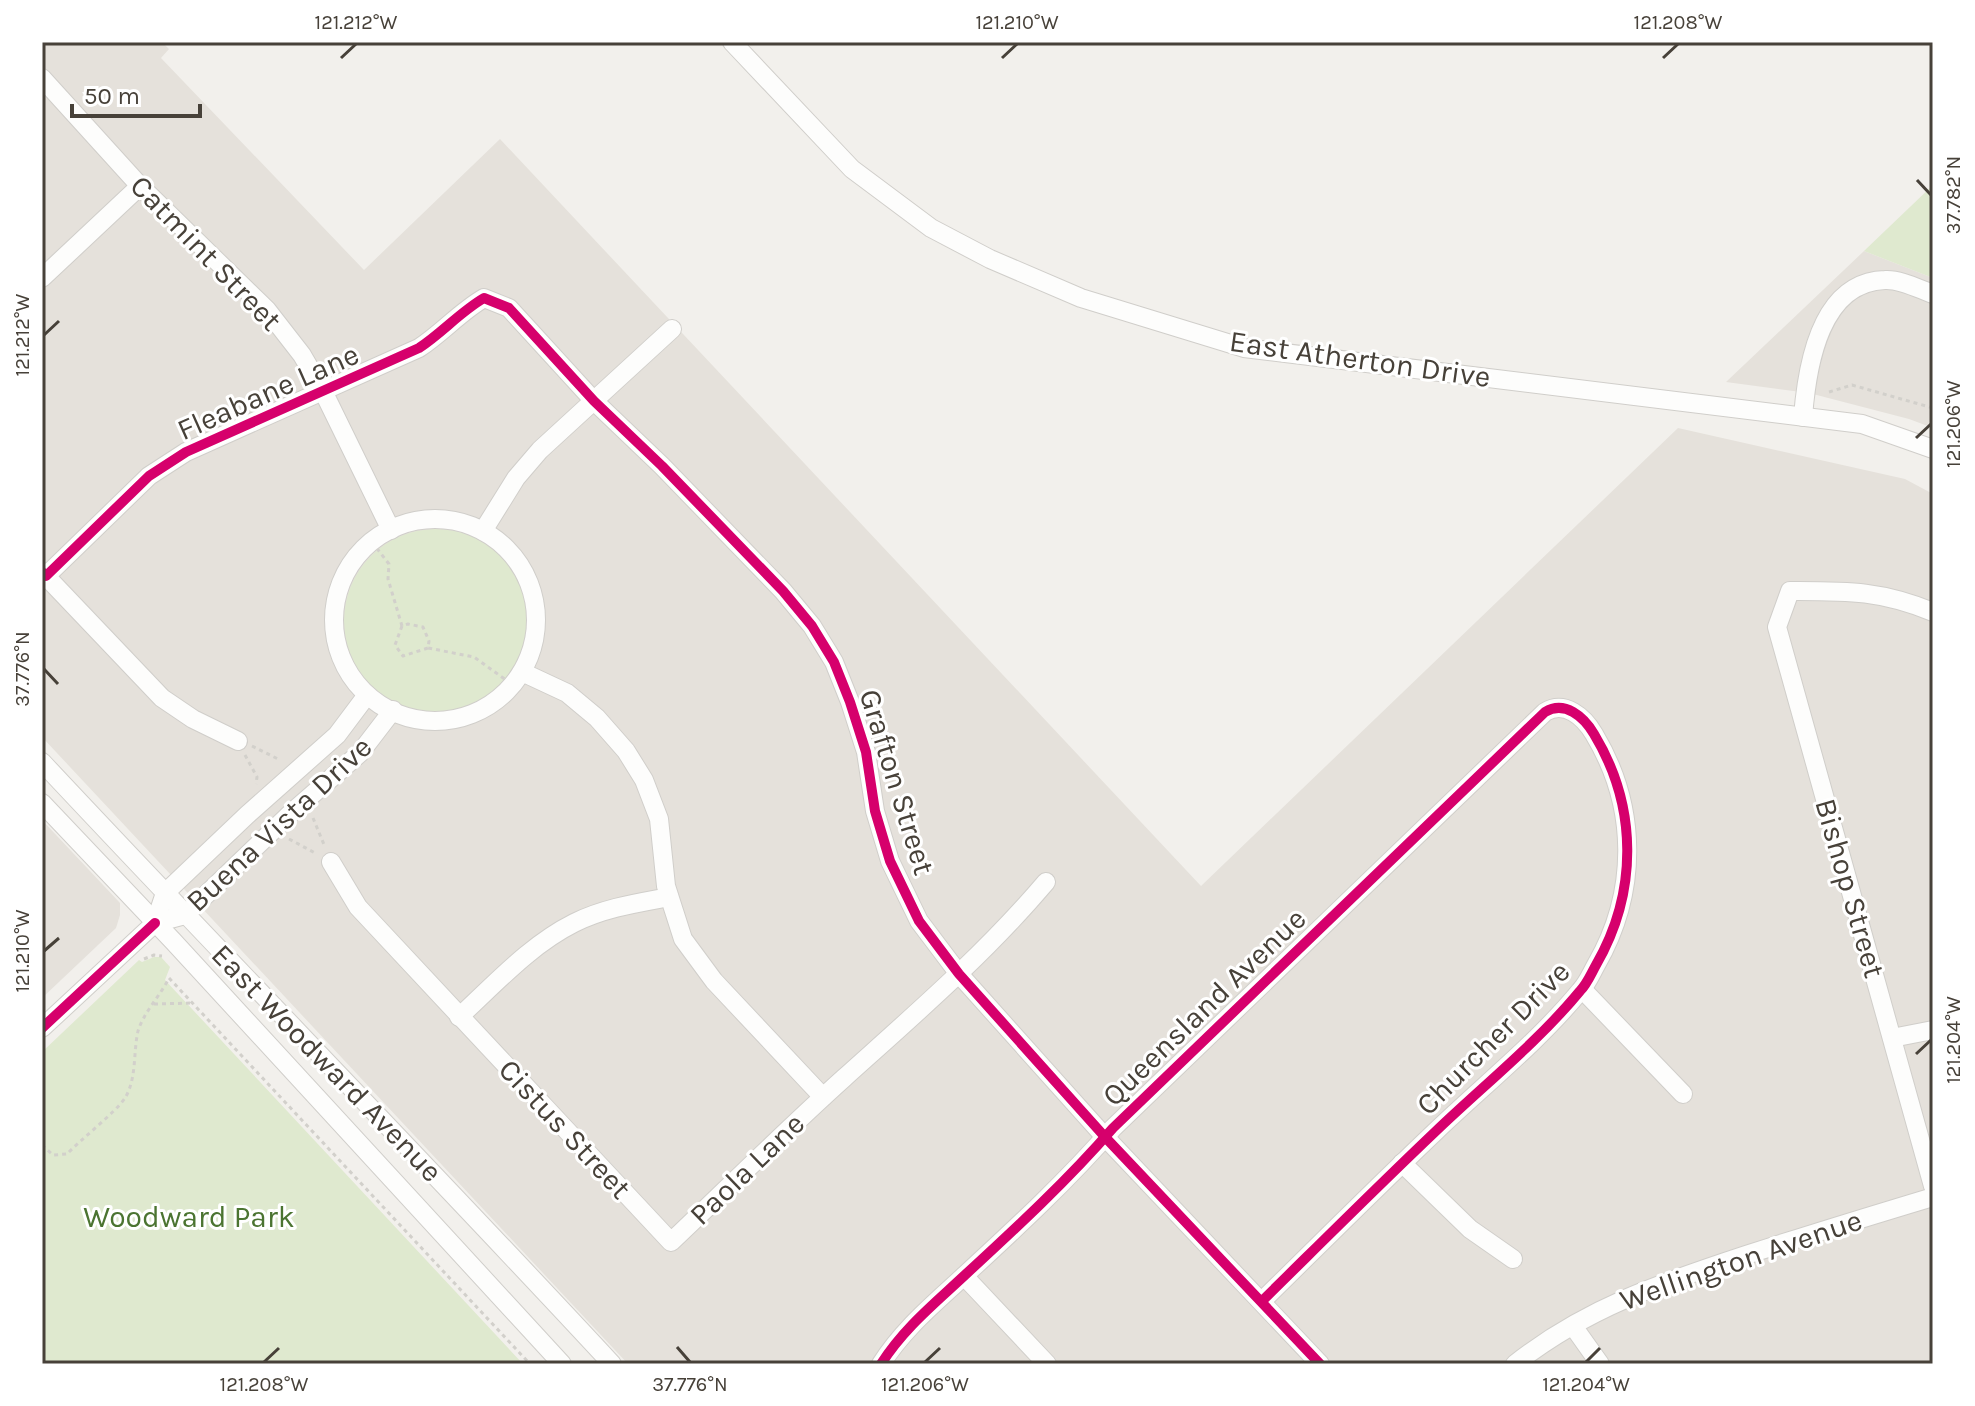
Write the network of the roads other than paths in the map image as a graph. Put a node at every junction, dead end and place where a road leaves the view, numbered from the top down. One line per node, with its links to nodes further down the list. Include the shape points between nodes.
1 (732, 42): 10 (street, East Atherton Drive, via 852,169 931,228 1081,298 1244,348)
2 (42, 78): 3 (street, Catmint Street)
3 (140, 186): 4 (street); 8 (street, Catmint Street, via 267,310)
4 (42, 278)
5 (1933, 294): 10 (street, via 1888,279 1858,284 1834,304 1814,350)
6 (484, 298): 8 (street, Fleabane Lane, via 419,348); 9 (street, Grafton Street, via 509,308)
7 (672, 329): 9 (street)
8 (323, 391): 12 (street, Catmint Street); 14 (street, Fleabane Lane, via 186,452 149,476)
9 (594, 401): 13 (street, via 516,478); 29 (street, Grafton Street, via 812,626 850,702 890,861 919,921)
10 (1803, 417): 11 (street, East Atherton Drive, via 1862,424)
11 (1933, 449)
12 (391, 530): 13 (street, via 433,519); 17 (street, via 348,567 334,613 344,664)
13 (483, 531): 16 (street, via 512,555 533,597 532,649)
14 (44, 574): 20 (street, via 162,698)
15 (1933, 612): 34 (street, Bishop Street, via 1861,591 1790,591 1777,627)
16 (517, 679): 18 (street, via 484,709 454,720 435,722); 26 (street, via 567,693 626,751 659,819)
17 (367, 695): 18 (street); 25 (street, Buena Vista Drive, via 337,735)
18 (393, 710): 27 (street, Buena Vista Drive, via 360,753)
19 (1533, 723): 30 (street, Churcher Drive, via 1553,707 1582,718 1610,766 1625,813 1629,858 1617,924); 37 (street, Queensland Avenue)
20 (238, 741)
21 (42, 762): 25 (street, East Woodward Avenue)
22 (42, 803): 28 (street, East Woodward Avenue)
23 (331, 862): 31 (street, Cistus Street, via 358,907)
24 (1046, 882): 29 (street, Paola Lane)
25 (165, 893): 27 (street, East Woodward Avenue); 28 (street, Buena Vista Drive)
26 (669, 897): 31 (street, via 574,922 542,941); 36 (street, via 683,939 714,981)
27 (185, 915): 28 (street, Buena Vista Drive); 47 (street, East Woodward Avenue)
28 (155, 923): 32 (street, Buena Vista Drive); 46 (street, East Woodward Avenue)
29 (959, 974): 36 (street, Paola Lane); 37 (street, Grafton Street)
30 (1582, 989): 35 (street); 38 (street, Churcher Drive)
31 (459, 1017): 41 (street, Cistus Street)
32 (42, 1028)
33 (1933, 1030): 34 (street)
34 (1892, 1038): 39 (street, Bishop Street)
35 (1683, 1094)
36 (823, 1097): 41 (street, Paola Lane)
37 (1105, 1137): 43 (street, Queensland Avenue); 44 (street, Grafton Street)
38 (1402, 1163): 42 (street, via 1470,1229); 44 (street, Churcher Drive)
39 (1933, 1186)
40 (1933, 1197): 45 (street, Wellington Avenue, via 1654,1285)
41 (671, 1242)
42 (1513, 1259)
43 (964, 1276): 48 (street, Queensland Avenue, via 920,1314); 49 (street)
44 (1262, 1301): 50 (street, Grafton Street)
45 (1573, 1326): 51 (street, Wellington Avenue); 52 (street)
46 (562, 1364)
47 (612, 1364)
48 (881, 1364)
49 (1047, 1364)
50 (1320, 1364)
51 (1515, 1364)
52 (1600, 1364)

